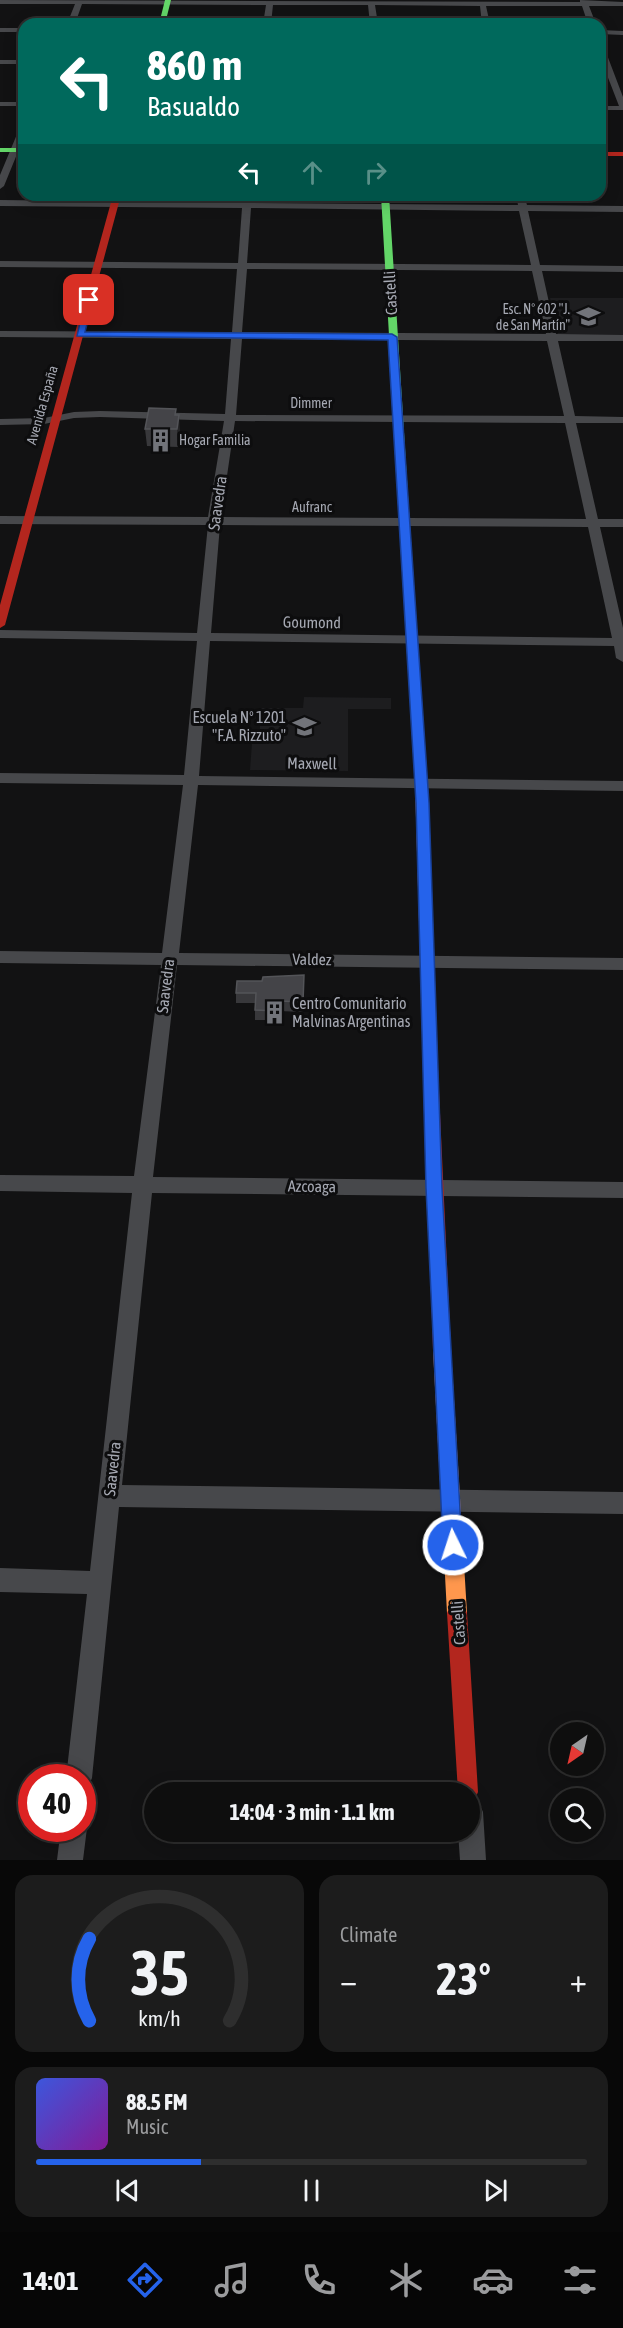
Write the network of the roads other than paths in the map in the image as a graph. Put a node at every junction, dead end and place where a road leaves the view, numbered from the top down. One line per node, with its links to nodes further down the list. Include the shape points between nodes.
1 (75, 1): 2 (street); 4 (street); 9 (street)
2 (168, 1): 3 (street); 10 (street)
3 (270, 1): 5 (street); 11 (street)
4 (0, 2)
5 (371, 2): 6 (street); 12 (street)
6 (482, 2): 7 (street); 13 (street)
7 (584, 2): 8 (street); 14 (street)
8 (623, 4)
9 (72, 18)
10 (164, 18)
11 (268, 18)
12 (373, 18)
13 (485, 18)
14 (590, 18)
15 (0, 30): 16 (street)
16 (18, 30)
17 (606, 32): 18 (street)
18 (623, 33)
19 (0, 62): 20 (street)
20 (18, 62)
21 (607, 66): 24 (street)
22 (0, 104): 23 (street)
23 (18, 104)
24 (623, 107): 25 (street)
25 (606, 108)
26 (0, 150): 27 (street)
27 (18, 150)
28 (18, 152): 31 (street)
29 (606, 154): 30 (street)
30 (623, 154)
31 (0, 186)
32 (77, 201): 38 (street)
33 (116, 201): 43 (street, Avenida España)
34 (247, 201): 44 (street, Saavedra)
35 (385, 201): 39 (street); 45 (street, Castelli)
36 (455, 201): 39 (street)
37 (521, 201): 40 (street)
38 (0, 203)
39 (456, 207): 40 (street)
40 (522, 208): 41 (street); 46 (street)
41 (623, 209)
42 (0, 264): 43 (street)
43 (98, 264): 44 (street); 49 (street, Avenida España)
44 (241, 265): 45 (street); 50 (street, Saavedra)
45 (389, 266): 46 (street); 51 (street, Castelli)
46 (536, 267): 47 (street); 52 (street)
47 (623, 268)
48 (0, 334): 49 (street)
49 (80, 335): 50 (street); 56 (street, Avenida España)
50 (236, 336): 51 (street); 54 (street, Saavedra)
51 (392, 337): 52 (street); 55 (street, Castelli)
52 (551, 338): 53 (street); 57 (street)
53 (623, 338)
54 (230, 418): 55 (street, Dimmer); 56 (street, Dimmer, via 100,414); 62 (street, Saavedra)
55 (398, 418): 57 (street, Dimmer); 64 (street, Castelli)
56 (55, 419): 59 (street, Dimmer); 61 (street, Avenida España)
57 (571, 420): 58 (street, Dimmer); 63 (street)
58 (623, 420)
59 (0, 422)
60 (0, 520): 61 (street, Aufranc)
61 (27, 520): 62 (street, Aufranc); 66 (street, Avenida España)
62 (214, 521): 64 (street, Aufranc); 68 (street, Saavedra)
63 (591, 522): 64 (street, Aufranc); 65 (street, Aufranc); 70 (street)
64 (404, 523): 69 (street, Castelli)
65 (623, 523)
66 (0, 625)
67 (0, 634): 68 (street, Goumond)
68 (205, 638): 69 (street, Goumond); 73 (street, Saavedra)
69 (412, 640): 70 (street, Goumond); 74 (street, Castelli)
70 (621, 642): 71 (street)
71 (623, 658)
72 (0, 778): 73 (street, Maxwell)
73 (191, 780): 74 (street, Maxwell); 77 (street, Saavedra)
74 (421, 783): 75 (street, Maxwell); 78 (street, Castelli)
75 (623, 786)
76 (0, 957): 77 (street, Valdez)
77 (169, 957): 78 (street, Valdez); 81 (street, Saavedra)
78 (426, 961): 79 (street, Valdez); 82 (street, Castelli)
79 (623, 964)
80 (0, 1183): 81 (street, Azcoaga)
81 (143, 1185): 82 (street, Azcoaga); 84 (street, Saavedra)
82 (434, 1188): 83 (street, Azcoaga); 85 (street, Castelli)
83 (623, 1190)
84 (110, 1496): 85 (street); 88 (street, Saavedra)
85 (450, 1501): 86 (street); 90 (street, Castelli)
86 (623, 1503)
87 (0, 1580): 88 (street)
88 (100, 1583): 89 (street, Saavedra)
89 (81, 1764)
90 (467, 1782)
91 (72, 1842): 93 (street)
92 (471, 1842): 94 (street)
93 (70, 1860)
94 (472, 1860)

